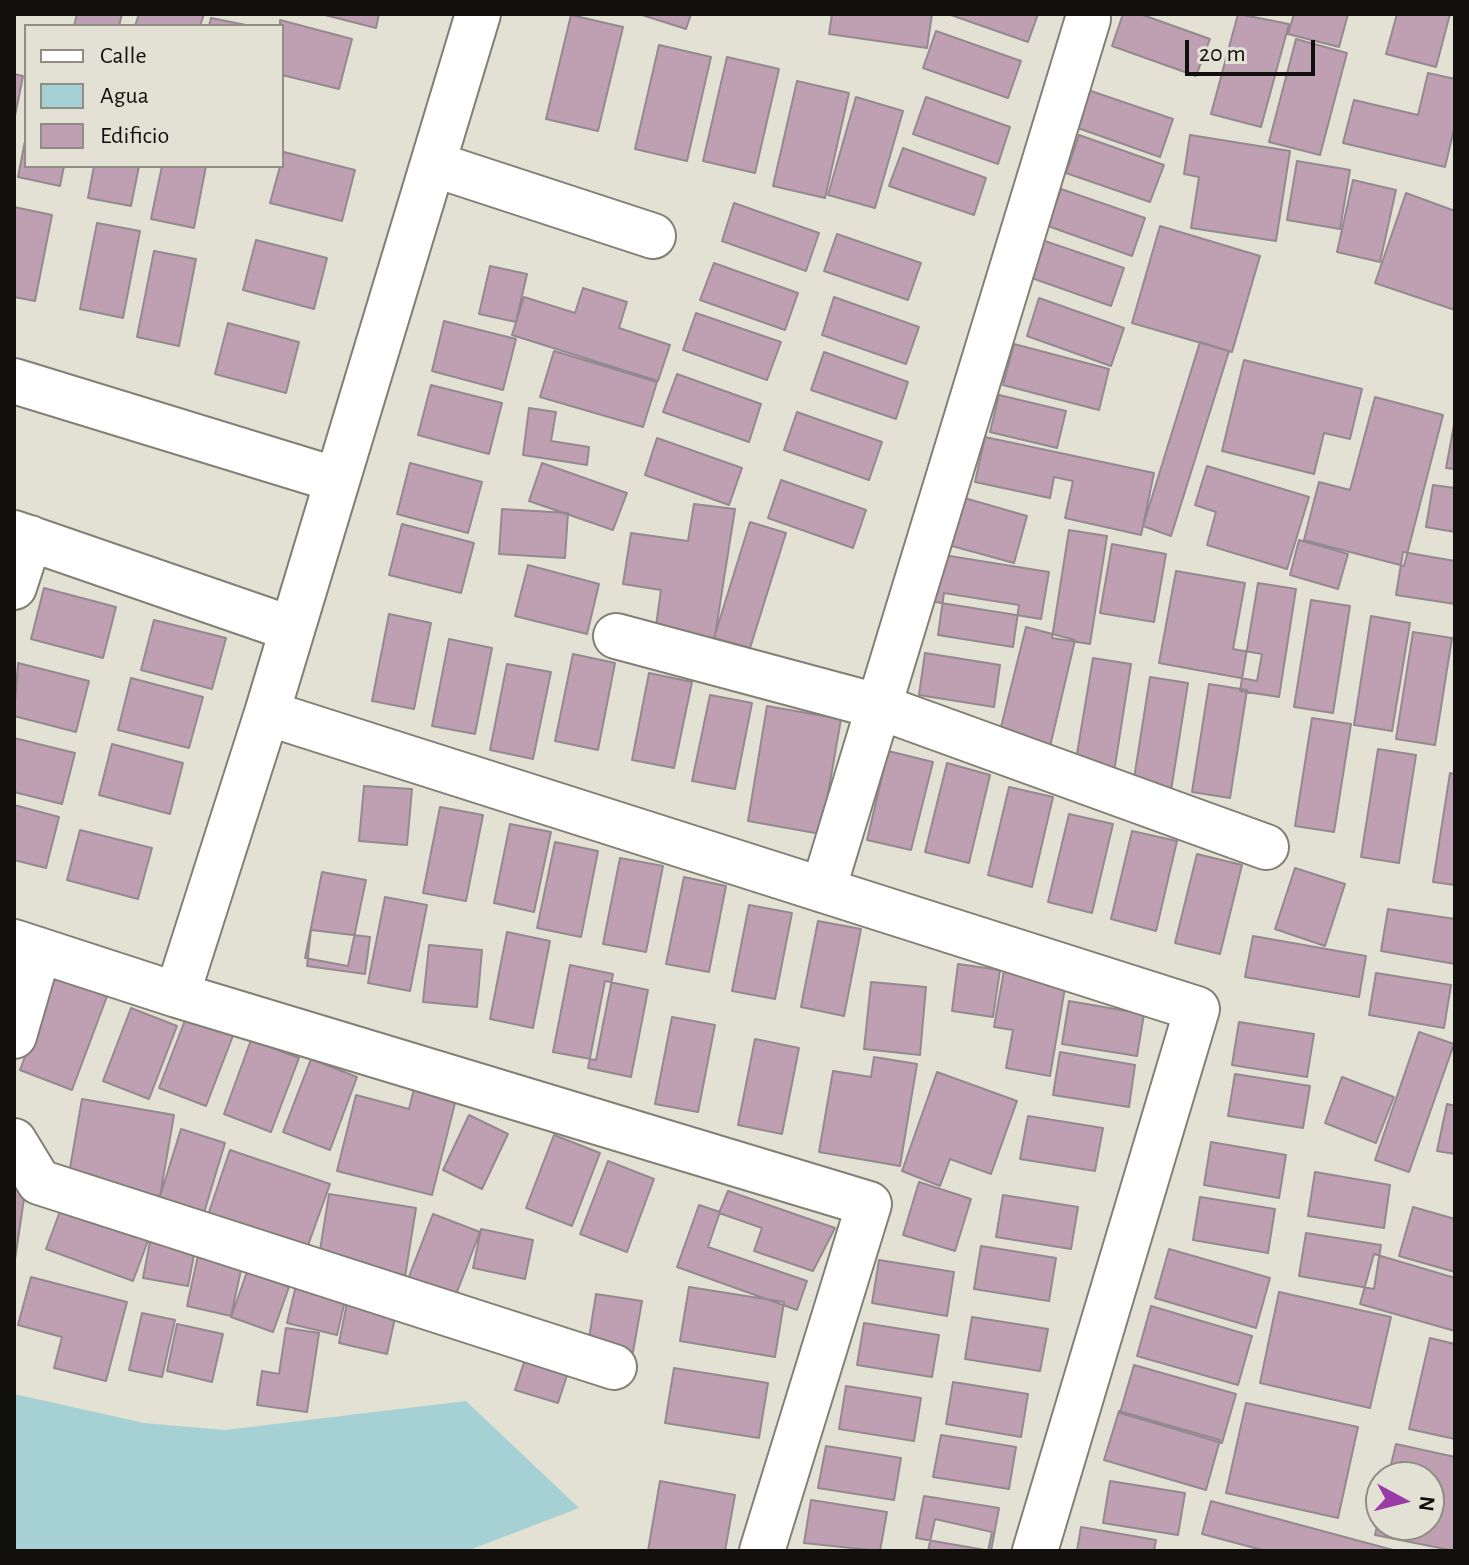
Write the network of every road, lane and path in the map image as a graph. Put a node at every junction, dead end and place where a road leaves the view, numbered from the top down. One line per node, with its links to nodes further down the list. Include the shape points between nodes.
1 (478, 14): 3 (street)
2 (1088, 19): 11 (street)
3 (433, 164): 4 (street); 6 (street)
4 (653, 236)
5 (14, 381): 6 (street)
6 (337, 480): 9 (street)
7 (22, 536): 8 (street); 9 (street)
8 (14, 587)
9 (292, 629): 12 (street)
10 (616, 636): 11 (street)
11 (877, 706): 13 (street); 14 (street)
12 (267, 713): 14 (street); 16 (street)
13 (1266, 847)
14 (823, 890): 21 (street, via 1197,1009)
15 (27, 946): 16 (street); 17 (street)
16 (177, 995): 20 (street, via 869,1204)
17 (14, 1036)
18 (14, 1141): 19 (street, via 39,1182)
19 (614, 1367)
20 (762, 1551)
21 (1035, 1551)

